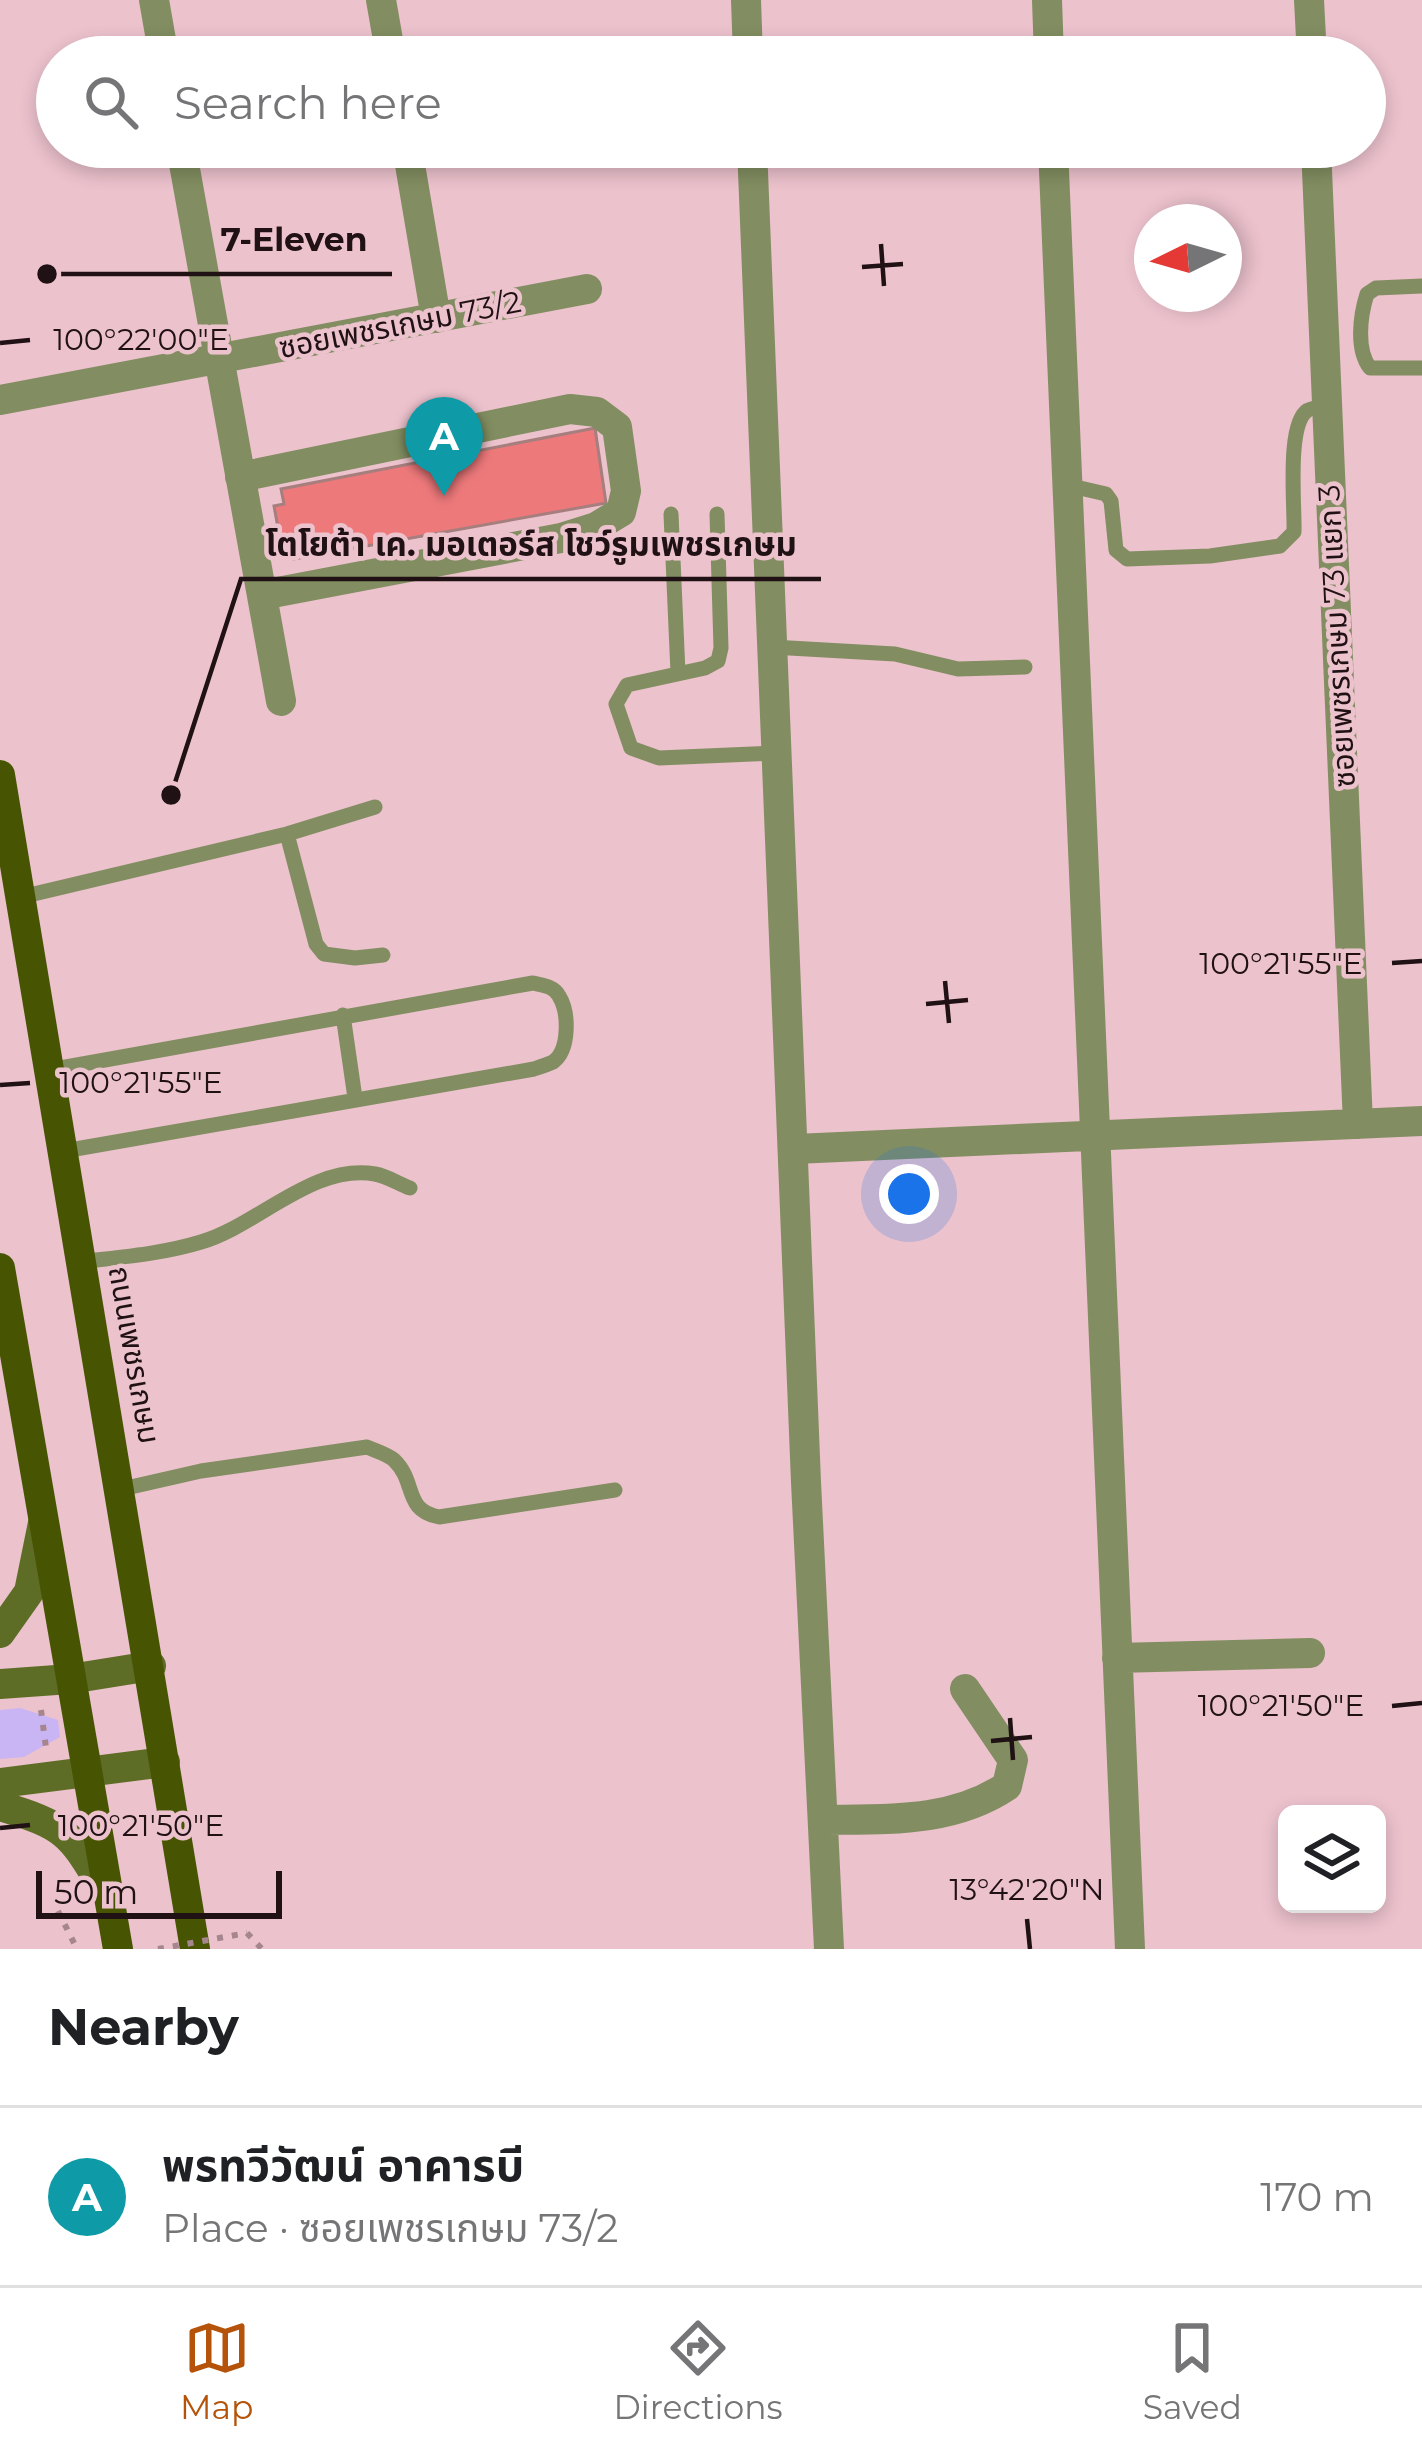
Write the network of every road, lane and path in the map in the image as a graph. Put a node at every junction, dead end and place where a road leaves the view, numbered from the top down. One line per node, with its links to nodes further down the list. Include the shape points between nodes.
1 (154, 0): 6 (street)
2 (381, 0): 7 (street)
3 (746, 0): 8 (street)
4 (1047, 0): 9 (street)
5 (1309, 0): 10 (street)
6 (160, 36)
7 (387, 36)
8 (747, 36)
9 (1048, 36)
10 (1311, 36)
11 (185, 168): 21 (street)
12 (410, 168): 18 (street)
13 (753, 168): 30 (street)
14 (1054, 168): 26 (street)
15 (1317, 168): 20 (street, ซอยเพชรเกษม 73 แยก 3)
16 (1422, 286): 19 (lane, via 1366,294)
17 (587, 289): 18 (street, ซอยเพชรเกษม 73/2)
18 (436, 318): 21 (street, ซอยเพชรเกษม 73/2)
19 (1361, 337): 20 (lane); 22 (lane, via 1370,368)
20 (1325, 341): 24 (street, ซอยเพชรเกษม 73 แยก 3)
21 (219, 361): 23 (street, ซอยเพชรเกษม 73/2); 25 (street)
22 (1422, 368)
23 (0, 400)
24 (1327, 406): 26 (lane, via 1299,420 1294,532 1280,546 1127,559 1116,550 1106,494); 44 (street, ซอยเพชรเกษม 73 แยก 3)
25 (240, 477): 29 (street); 29 (street, via 570,409 597,412 616,428 626,491 621,512 596,527)
26 (1067, 485): 45 (street)
27 (670, 514): 32 (lane)
28 (717, 514): 32 (lane, via 718,661)
29 (262, 596): 33 (street)
30 (771, 646): 31 (lane, via 895,654 958,669); 34 (street)
31 (1025, 667)
32 (678, 674): 34 (lane, via 619,693 632,748 659,758)
33 (281, 701)
34 (776, 753): 46 (street)
35 (0, 775): 38 (main road, ถนนเพชรเกษม)
36 (375, 807): 37 (lane)
37 (287, 834): 38 (lane); 39 (lane, via 323,953)
38 (21, 897): 41 (main road, ถนนเพชรเกษม)
39 (383, 955)
40 (343, 1015): 41 (lane); 42 (lane); 42 (lane, via 533,983 560,997 566,1032 562,1051 534,1069)
41 (49, 1070): 47 (main road, ถนนเพชรเกษม)
42 (355, 1098): 47 (lane)
43 (1422, 1121): 44 (street)
44 (1358, 1124): 45 (street)
45 (1096, 1136): 46 (street); 56 (street)
46 (795, 1149): 67 (street)
47 (64, 1150): 49 (main road, ถนนเพชรเกษม)
48 (410, 1188): 49 (lane, via 374,1174 334,1179 200,1243)
49 (80, 1262): 51 (main road, ถนนเพชรเกษม)
50 (1, 1284): 53 (main road)
51 (122, 1489): 52 (lane, via 367,1448 392,1458 416,1507 439,1517); 57 (main road, ถนนเพชรเกษม)
52 (616, 1490)
53 (44, 1520): 54 (main road, via 29,1592); 58 (main road)
54 (0, 1633)
55 (1310, 1653): 56 (street)
56 (1117, 1658): 76 (street)
57 (151, 1666): 58 (main road); 63 (main road, ถนนเพชรเกษม)
58 (70, 1679): 59 (main road); 64 (main road)
59 (0, 1684)
60 (965, 1689): 67 (street, via 1012,1760 1006,1786 954,1812)
61 (41, 1706): 62 (path)
62 (46, 1748)
63 (165, 1762): 64 (main road); 73 (main road, ถนนเพชรเกษม)
64 (86, 1769): 65 (main road); 68 (main road)
65 (0, 1783)
66 (0, 1806): 68 (main road, via 70,1834)
67 (823, 1820): 75 (street)
68 (109, 1897): 71 (main road)
69 (58, 1911): 70 (path)
70 (77, 1949)
71 (118, 1949)
72 (158, 1949): 74 (path, bridge, via 247,1933)
73 (195, 1949)
74 (262, 1949)
75 (829, 1949)
76 (1130, 1949)

